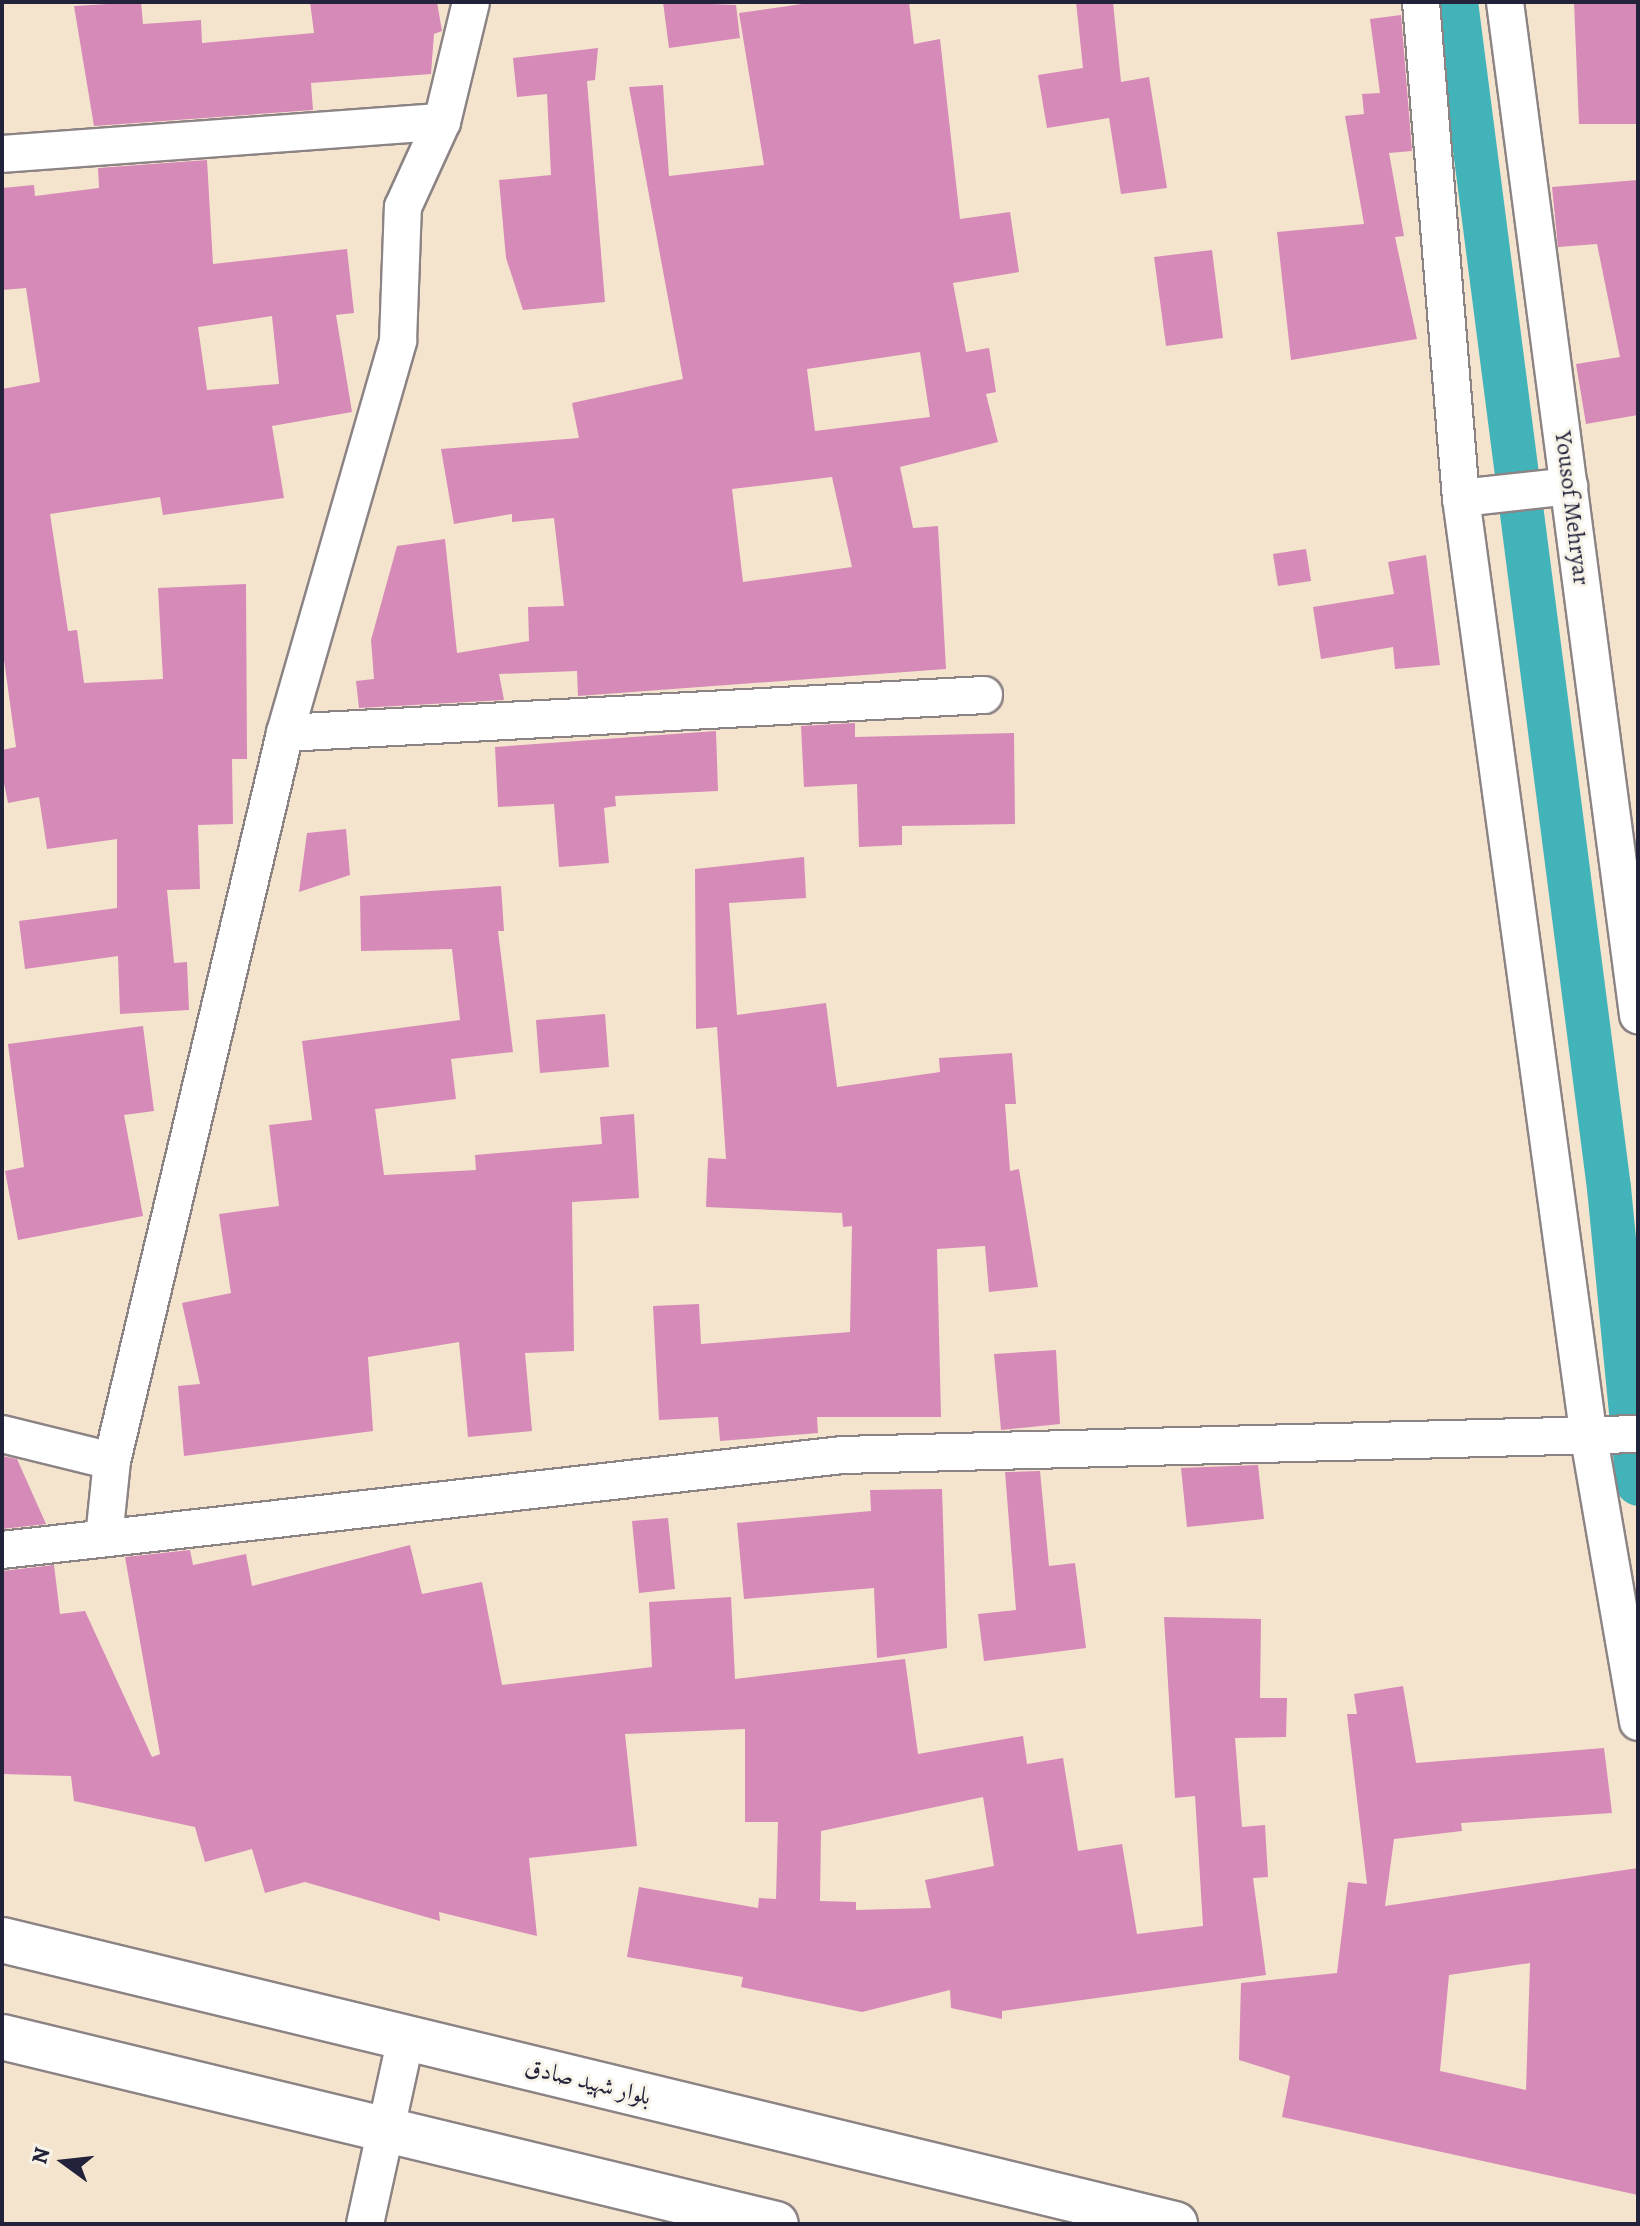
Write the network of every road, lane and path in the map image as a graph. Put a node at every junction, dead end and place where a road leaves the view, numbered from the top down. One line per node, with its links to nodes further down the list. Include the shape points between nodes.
1 (471, 2): 4 (street)
2 (1421, 2): 7 (street)
3 (1505, 2): 6 (street, Yousof Mehryar)
4 (442, 122): 5 (street); 9 (street, via 403,207 398,341)
5 (2, 154)
6 (1569, 486): 7 (street); 10 (street, Yousof Mehryar)
7 (1461, 498): 12 (street)
8 (984, 695): 9 (street)
9 (285, 733): 13 (street)
10 (1638, 1015)
11 (2, 1434): 13 (street)
12 (1610, 1436): 14 (street, via 842,1455); 16 (street)
13 (112, 1461): 14 (street)
14 (104, 1538): 15 (street)
15 (2, 1550)
16 (1638, 1722)
17 (2, 1940): 19 (main road, بلوار شهید صادق)
18 (2, 2037): 20 (main road)
19 (406, 2038): 20 (street); 23 (main road, بلوار شهید صادق)
20 (383, 2128): 21 (street); 22 (main road)
21 (365, 2224)
22 (776, 2224)
23 (1175, 2224)

